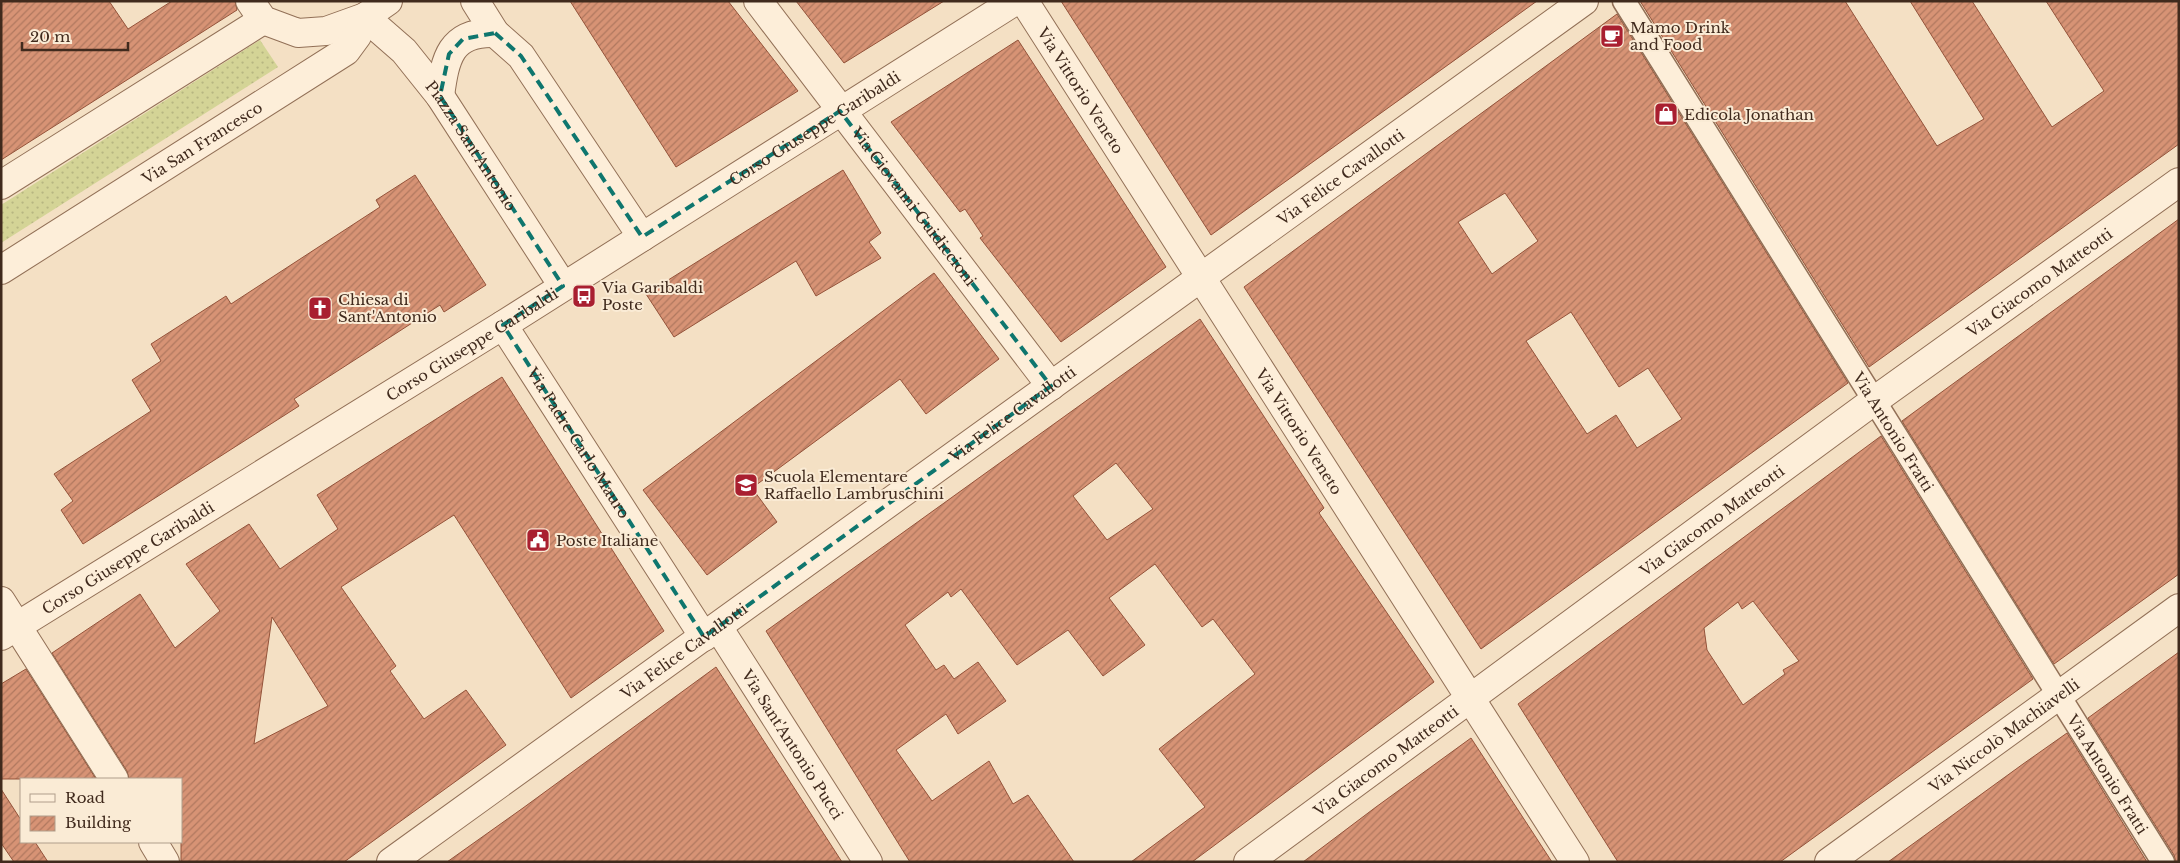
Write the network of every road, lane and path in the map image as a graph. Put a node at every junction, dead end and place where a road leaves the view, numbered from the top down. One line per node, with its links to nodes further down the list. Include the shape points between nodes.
1 (388, 1): 9 (street, Via San Francesco)
2 (475, 1): 10 (street)
3 (758, 1): 12 (street, Via Giovanni Guidiccioni)
4 (1015, 1): 12 (street, Corso Giuseppe Garibaldi)
5 (1024, 1): 17 (street, Via Vittorio Veneto)
6 (1584, 1): 17 (street, Via Felice Cavallotti)
7 (1624, 1): 21 (street, Via Antonio Fratti)
8 (256, 11): 9 (street, via 291,31 308,33 326,31); 14 (street)
9 (365, 17): 11 (street, Piazza Sant'Antonio, via 404,52); 16 (street, Via San Francesco, via 346,51)
10 (495, 33): 11 (street, via 474,34 452,48); 15 (street, via 521,56)
11 (440, 96): 18 (street, Piazza Sant'Antonio)
12 (840, 111): 15 (street, Corso Giuseppe Garibaldi); 20 (street, Via Giovanni Guidiccioni)
13 (2179, 182): 21 (street, Via Giacomo Matteotti)
14 (1, 185)
15 (642, 237): 18 (street, Corso Giuseppe Garibaldi)
16 (1, 270)
17 (1201, 277): 20 (street, Via Felice Cavallotti); 27 (street, Via Vittorio Veneto)
18 (563, 286): 19 (street, Corso Giuseppe Garibaldi)
19 (503, 325): 24 (street, Corso Giuseppe Garibaldi); 25 (street, Via Padre Carlo Mauro)
20 (1051, 386): 25 (street, Via Felice Cavallotti)
21 (1876, 400): 26 (street, Via Antonio Fratti); 27 (street, Via Giacomo Matteotti)
22 (1, 602): 24 (street)
23 (2179, 608): 26 (street, Via Niccolò Machiavelli)
24 (9, 631): 28 (street)
25 (711, 632): 31 (street, Via Felice Cavallotti); 32 (street, Via Sant'Antonio Pucci)
26 (2060, 696): 35 (street, Via Niccolò Machiavelli); 36 (street, Via Antonio Fratti)
27 (1469, 698): 33 (street, Via Giacomo Matteotti); 34 (street, Via Vittorio Veneto)
28 (113, 778)
29 (154, 843): 30 (street)
30 (165, 862)
31 (391, 862)
32 (868, 862)
33 (1248, 862)
34 (1575, 862)
35 (1829, 862)
36 (2163, 862)

